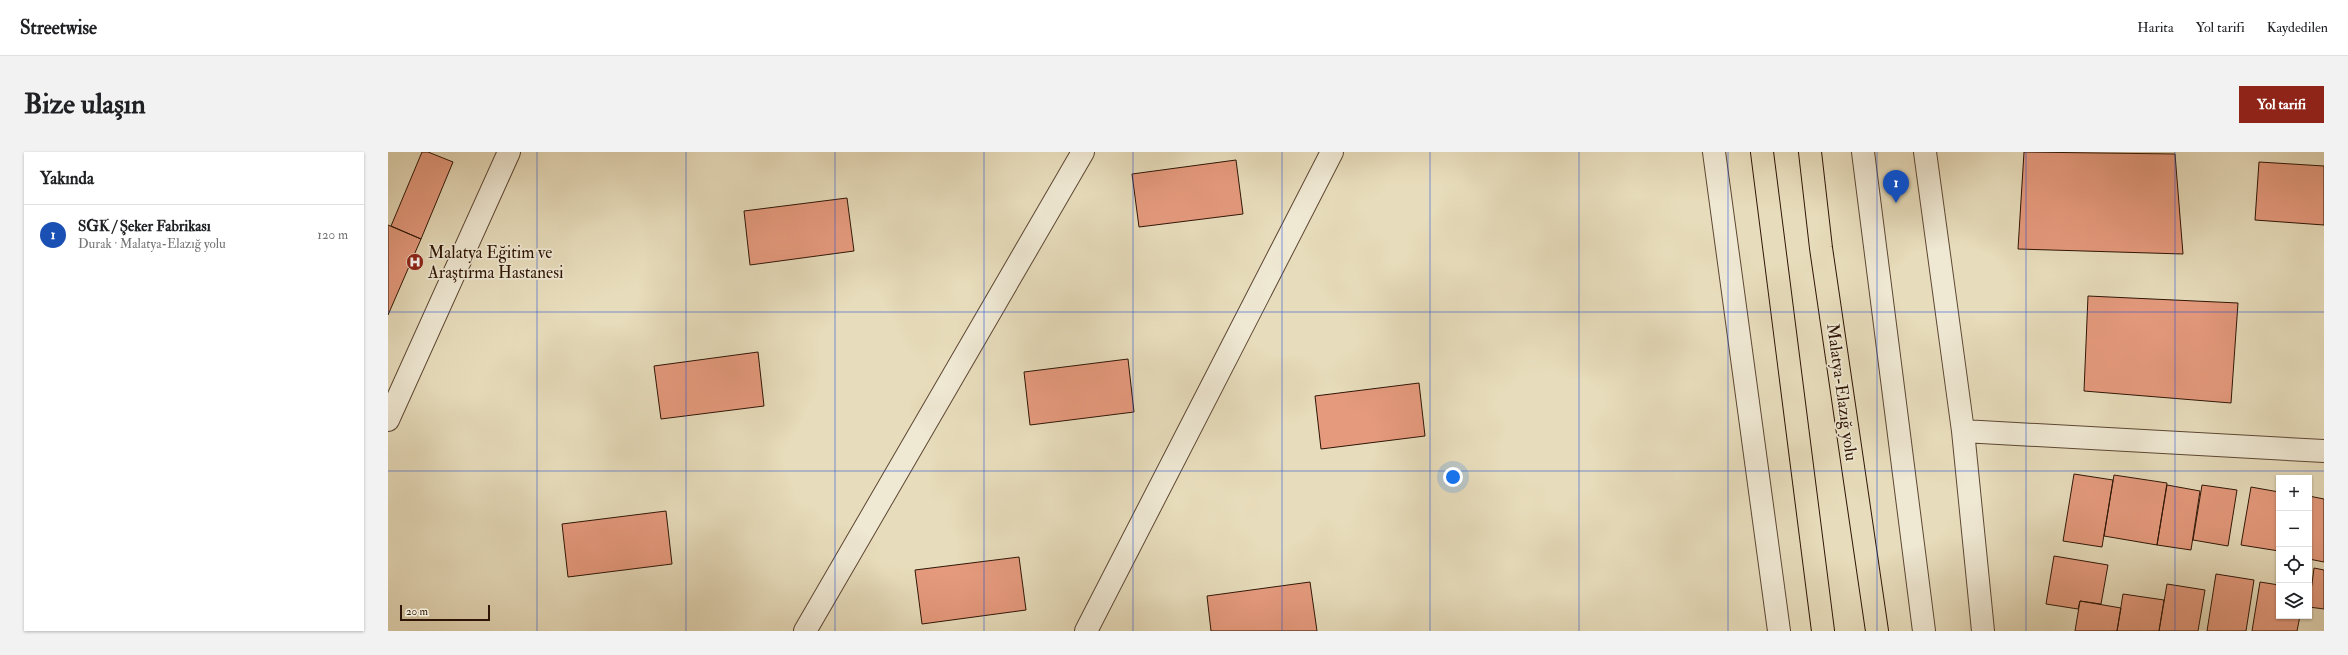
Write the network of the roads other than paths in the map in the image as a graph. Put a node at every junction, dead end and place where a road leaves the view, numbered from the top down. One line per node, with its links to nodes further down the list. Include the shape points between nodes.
1 (509, 152): 9 (street)
2 (1083, 152): 12 (street)
3 (1332, 152): 13 (street)
4 (1714, 152): 14 (street)
5 (1762, 152): 15 (highway)
6 (1810, 152): 16 (highway, Malatya-Elazığ yolu, via 1822,256)
7 (1862, 152): 17 (street)
8 (1925, 152): 10 (street)
9 (388, 420)
10 (1963, 432): 11 (street); 18 (street)
11 (2324, 452)
12 (805, 631)
13 (1086, 631)
14 (1779, 631)
15 (1823, 631)
16 (1877, 631)
17 (1924, 631)
18 (1983, 631)

